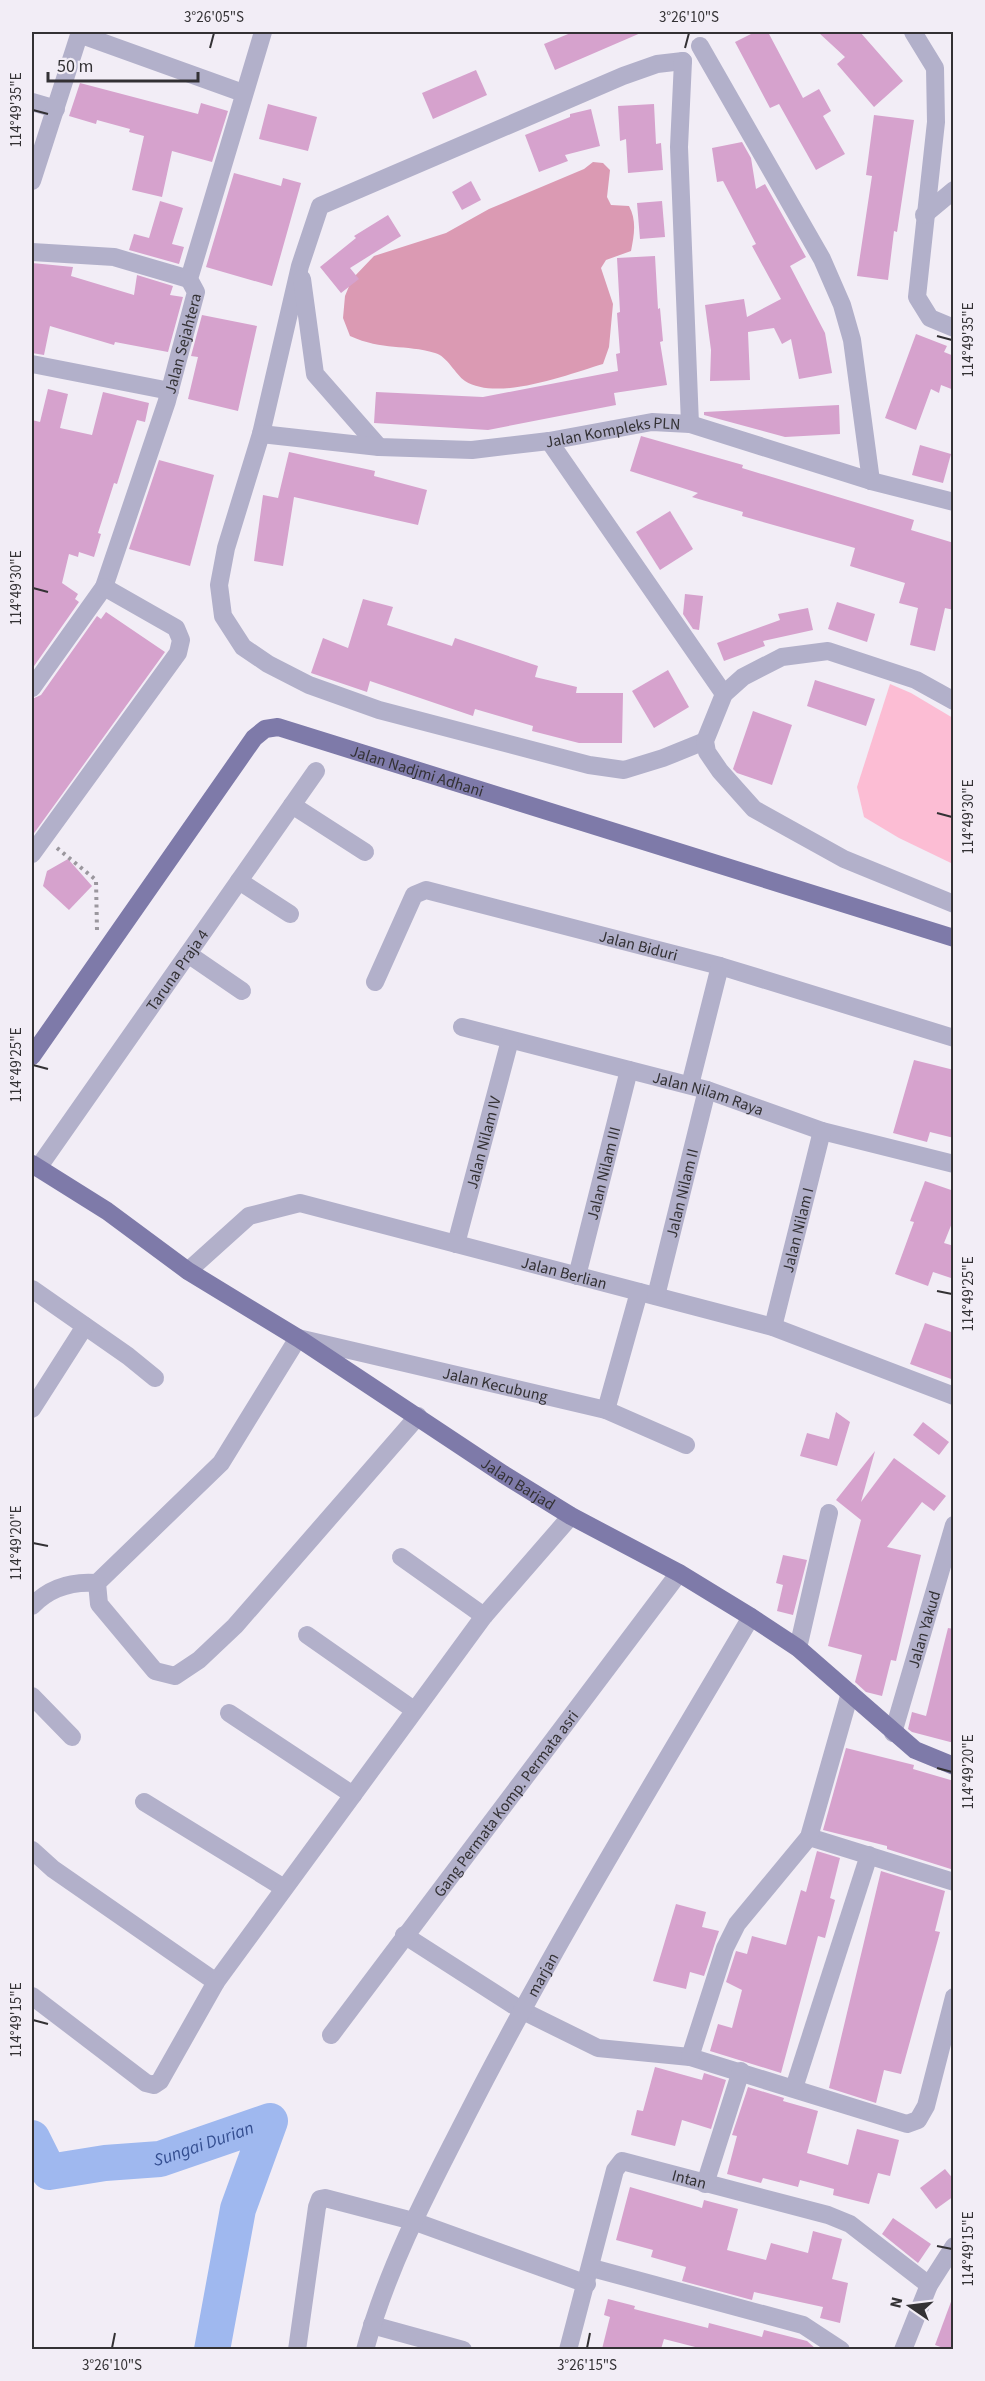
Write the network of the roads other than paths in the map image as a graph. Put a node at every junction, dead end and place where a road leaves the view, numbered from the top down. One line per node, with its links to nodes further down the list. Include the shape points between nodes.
1 (263, 32): 6 (street, Jalan Sejahtera)
2 (913, 32): 11 (street, via 935,68 936,122)
3 (80, 33): 6 (street); 8 (street)
4 (704, 39): 5 (street); 22 (street, via 842,305 852,340)
5 (683, 62): 13 (street, via 657,64 623,76 323,203 316,212); 18 (street, via 679,147)
6 (243, 93): 14 (street, Jalan Sejahtera)
7 (32, 102): 8 (street)
8 (56, 109): 9 (street)
9 (32, 181)
10 (954, 190): 11 (street)
11 (924, 215): 15 (street, via 917,297 930,318)
12 (32, 252): 14 (street, via 114,257)
13 (300, 266): 19 (street); 21 (street, via 315,374)
14 (189, 279): 17 (street, Jalan Sejahtera, via 196,292)
15 (954, 328)
16 (32, 364): 17 (street)
17 (170, 391): 24 (street, Jalan Sejahtera)
18 (690, 424): 20 (street, Jalan Kompleks PLN, via 652,422); 22 (street, Jalan Kompleks PLN)
19 (261, 434): 21 (street, Jalan Kompleks PLN); 28 (street, via 226,548 219,585 223,616 243,647 309,685 380,710 590,765 624,770)
20 (549, 441): 21 (street, Jalan Kompleks PLN, via 472,450); 26 (street)
21 (379, 447)
22 (871, 481): 23 (street, Jalan Kompleks PLN)
23 (954, 502)
24 (104, 587): 25 (street, Jalan Sejahtera); 32 (street, via 176,628 181,640 178,653)
25 (32, 688)
26 (724, 694): 27 (street, via 743,677 782,657 828,651 916,680); 28 (street)
27 (954, 701)
28 (705, 741): 34 (street, via 707,752 720,771 754,809 844,859)
29 (316, 771): 30 (street, Taruna Praja 4)
30 (292, 805): 31 (street); 33 (street, Taruna Praja 4)
31 (364, 852)
32 (32, 854)
33 (239, 881): 35 (street); 37 (street, Taruna Praja 4)
34 (954, 904)
35 (290, 914)
36 (954, 938): 44 (main road, Jalan Nadjmi Adhani, via 278,727 265,729 254,738)
37 (188, 954): 40 (street); 49 (street, Taruna Praja 4)
38 (720, 966): 39 (street, Jalan Biduri, via 426,890 414,895); 42 (street, Jalan Biduri); 46 (street, Jalan Nilam II)
39 (375, 982)
40 (242, 991)
41 (462, 1027): 43 (street, Jalan Nilam Raya)
42 (954, 1038)
43 (510, 1040): 45 (street, Jalan Nilam Raya); 50 (street, Jalan Nilam IV)
44 (32, 1056)
45 (629, 1070): 46 (street, Jalan Nilam Raya); 52 (street, Jalan Nilam III)
46 (698, 1088): 47 (street, Jalan Nilam Raya); 54 (street, Jalan Nilam II)
47 (822, 1131): 48 (street, Jalan Nilam Raya); 56 (street, Jalan Nilam I)
48 (954, 1164)
49 (35, 1166): 51 (main road, Jalan Barjad, via 107,1211)
50 (456, 1244): 51 (street, Jalan Berlian, via 300,1203 249,1216); 52 (street, Jalan Berlian)
51 (188, 1271): 57 (main road, Jalan Barjad)
52 (577, 1276): 54 (street, Jalan Berlian)
53 (32, 1289): 55 (street)
54 (647, 1294): 56 (street, Jalan Berlian); 61 (street, Jalan Nilam II)
55 (85, 1326): 58 (street); 60 (street)
56 (773, 1327): 59 (street, Jalan Berlian)
57 (298, 1338): 61 (street, Jalan Kecubung); 62 (main road, Jalan Barjad); 69 (street, via 221,1464)
58 (155, 1378)
59 (954, 1396)
60 (32, 1409)
61 (606, 1410): 63 (street, Jalan Kecubung)
62 (418, 1416): 65 (main road, Jalan Barjad); 69 (street, via 236,1626 200,1660 175,1676 155,1671 99,1604)
63 (686, 1445)
64 (830, 1513): 74 (street)
65 (571, 1516): 68 (main road, Jalan Barjad); 71 (street)
66 (954, 1525): 79 (street, Jalan Yakud)
67 (401, 1557): 71 (street)
68 (679, 1573): 72 (main road, Jalan Barjad); 89 (street, Gang Permata Komp. Permata asri)
69 (97, 1583): 70 (street, via 75,1581 42,1596)
70 (32, 1606)
71 (484, 1616): 77 (street)
72 (751, 1617): 74 (main road, Jalan Barjad); 93 (street, marjan)
73 (307, 1635): 77 (street)
74 (798, 1648): 75 (main road, Jalan Barjad)
75 (850, 1693): 79 (main road, Jalan Barjad); 84 (street)
76 (32, 1696): 80 (street)
77 (414, 1710): 82 (street)
78 (229, 1713): 82 (street)
79 (893, 1733): 81 (main road, Jalan Barjad, via 915,1750)
80 (72, 1737)
81 (954, 1766)
82 (352, 1795): 88 (street)
83 (144, 1802): 88 (street)
84 (809, 1837): 86 (street); 95 (street, via 737,1924 724,1948)
85 (32, 1850): 90 (street, via 53,1869)
86 (869, 1855): 87 (street); 97 (street)
87 (954, 1882)
88 (284, 1888): 90 (street)
89 (404, 1935): 93 (street); 94 (street, Gang Permata Komp. Permata asri)
90 (216, 1982): 91 (street, via 160,2081 154,2085 146,2083)
91 (32, 1996)
92 (954, 1997): 97 (street, via 926,2106 918,2120 908,2124)
93 (521, 2010): 95 (street, via 598,2048); 99 (street, marjan)
94 (331, 2035)
95 (690, 2057): 96 (street)
96 (741, 2072): 97 (street); 98 (street)
97 (794, 2088)
98 (705, 2184): 101 (street, Intan, via 622,2162 615,2170); 102 (street, Intan, via 850,2224)
99 (413, 2221): 101 (street); 103 (street, marjan); 105 (street, via 320,2199)
100 (954, 2246): 102 (street)
101 (590, 2276): 104 (street, via 803,2325); 108 (street, Intan)
102 (929, 2285): 110 (street)
103 (372, 2325): 106 (street, marjan); 107 (street)
104 (820, 2344): 109 (street)
105 (297, 2349)
106 (365, 2349)
107 (463, 2349)
108 (568, 2349)
109 (841, 2349)
110 (903, 2349)

